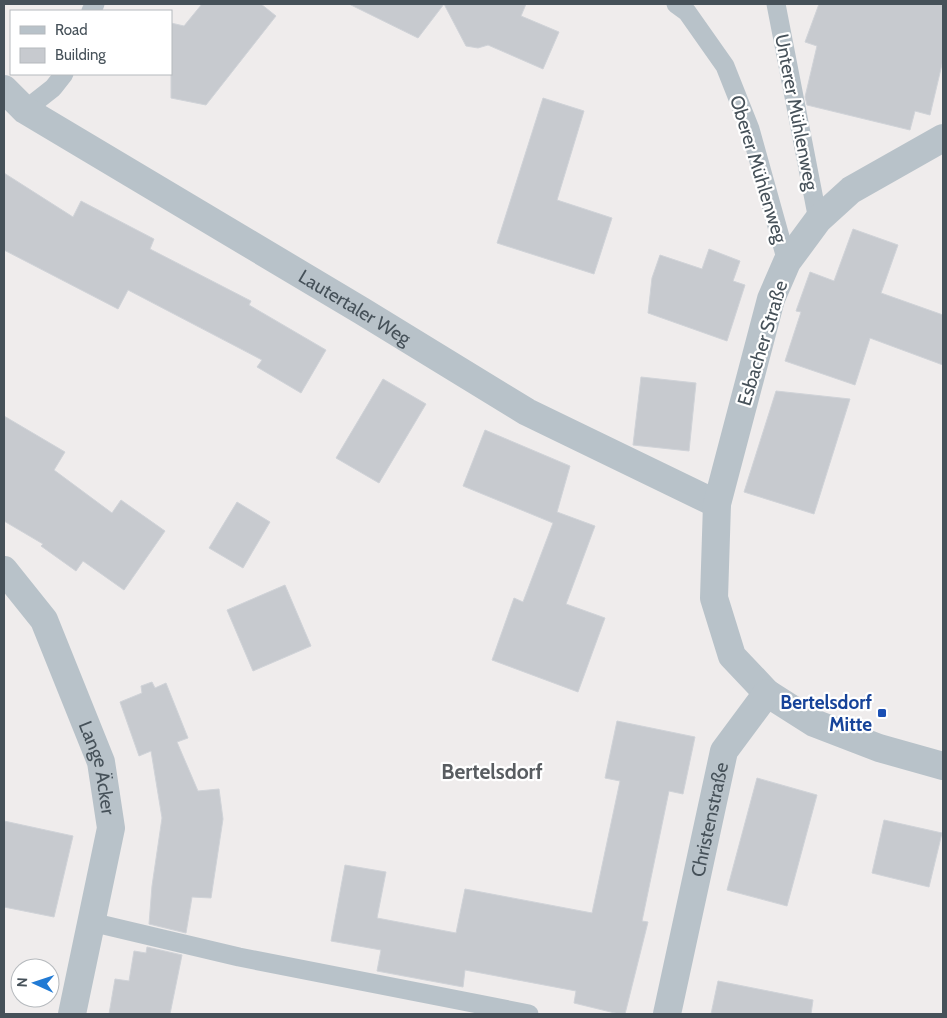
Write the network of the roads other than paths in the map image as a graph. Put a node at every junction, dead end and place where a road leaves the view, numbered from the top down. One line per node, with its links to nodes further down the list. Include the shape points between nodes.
1 (676, 4): 8 (lane, Oberer Mühlenweg, via 687,12 725,66 750,129)
2 (776, 4): 7 (lane, Unterer Mühlenweg)
3 (63, 75): 5 (lane, via 53,88)
4 (4, 89): 5 (street, Lautertaler Weg)
5 (15, 113): 9 (street, Lautertaler Weg, via 362,311 527,412)
6 (943, 138): 7 (street, Esbacher Straße, via 851,190)
7 (818, 220): 8 (street, Esbacher Straße)
8 (787, 262): 9 (street, Esbacher Straße, via 771,299)
9 (717, 504): 11 (street, via 714,598 732,656)
10 (4, 570): 13 (street, Lange Äcker, via 44,620 101,762 110,828)
11 (767, 693): 12 (street, via 814,723 879,748); 16 (street, Christenstraße, via 724,751)
12 (943, 766)
13 (92, 922): 14 (street, Lange Äcker); 15 (lane, via 239,957)
14 (72, 1014)
15 (530, 1014)
16 (667, 1014)

